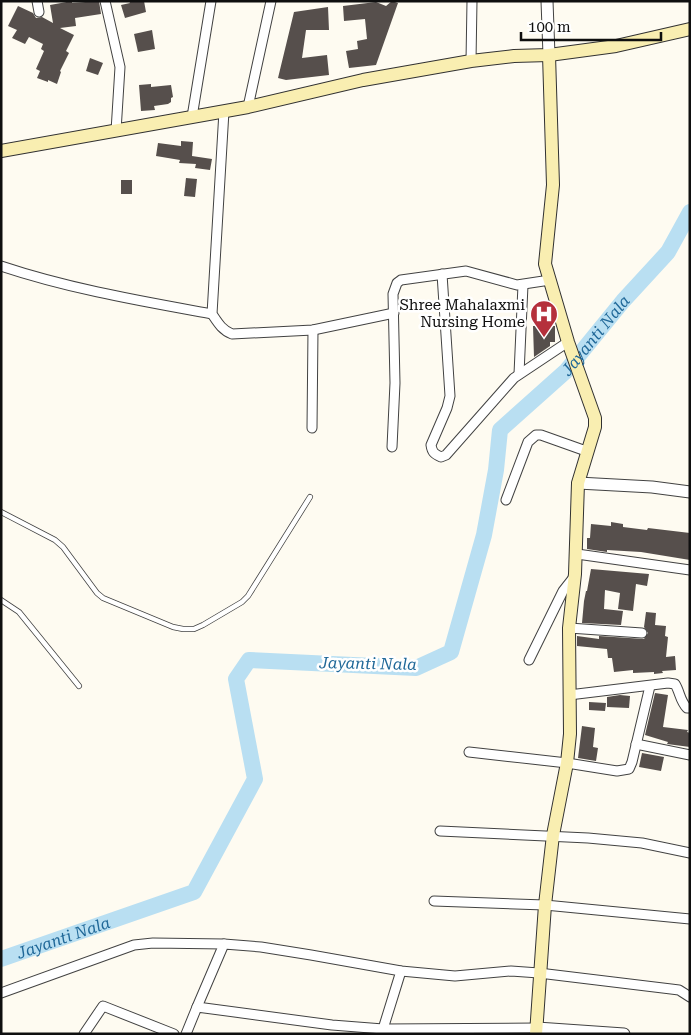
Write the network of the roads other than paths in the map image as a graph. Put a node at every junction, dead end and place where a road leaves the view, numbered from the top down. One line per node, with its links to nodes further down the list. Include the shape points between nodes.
1 (37, 1): 7 (street)
2 (105, 1): 14 (street, via 120,67)
3 (211, 1): 13 (street)
4 (271, 1): 11 (street)
5 (472, 1): 10 (street)
6 (547, 1): 9 (street)
7 (38, 12)
8 (690, 29): 9 (main road, via 616,46)
9 (549, 55): 10 (main road); 18 (main road, via 553,185 545,264)
10 (471, 61): 11 (main road, via 363,80)
11 (248, 107): 12 (main road)
12 (224, 111): 13 (main road); 21 (street)
13 (192, 117): 14 (main road)
14 (116, 131): 15 (main road)
15 (1, 151)
16 (1, 266): 21 (street, via 115,297)
17 (442, 274): 19 (street, via 474,272 509,284); 20 (street, via 397,283 393,294); 24 (street, via 450,396 431,445 435,454 441,457 446,454)
18 (550, 280): 19 (street); 23 (main road)
19 (523, 285): 24 (street)
20 (394, 312): 22 (street); 26 (street)
21 (212, 314): 22 (street, via 232,334)
22 (313, 330): 25 (street)
23 (568, 342): 24 (street); 27 (main road, via 595,418)
24 (519, 374)
25 (312, 428)
26 (392, 447)
27 (586, 451): 28 (main road); 31 (street, via 536,434 528,442)
28 (578, 483): 29 (street); 33 (main road)
29 (690, 492)
30 (310, 497): 32 (lane, via 248,596 194,629 173,627 103,598 55,540)
31 (506, 500)
32 (1, 512)
33 (577, 554): 34 (street); 35 (main road)
34 (690, 570)
35 (576, 574): 37 (main road); 39 (street, via 563,591)
36 (1, 600): 40 (lane, via 18,612)
37 (569, 628): 38 (street); 42 (main road)
38 (642, 633)
39 (529, 660)
40 (80, 686)
41 (650, 686): 42 (street); 43 (street, via 674,684 682,703); 44 (street)
42 (569, 695): 47 (main road)
43 (690, 708)
44 (636, 744): 46 (street); 47 (street, via 629,768 624,771)
45 (469, 752): 47 (street)
46 (690, 755)
47 (567, 762): 49 (main road)
48 (440, 831): 49 (street)
49 (553, 836): 50 (street, via 642,844); 52 (main road)
50 (690, 853)
51 (434, 901): 52 (street)
52 (545, 905): 53 (street); 56 (main road)
53 (690, 919)
54 (224, 944): 55 (street, via 261,947); 57 (street, via 134,945); 59 (street)
55 (401, 971): 56 (street, via 455,976); 60 (street)
56 (539, 973): 58 (street, via 679,990); 61 (main road)
57 (1, 993)
58 (690, 997)
59 (197, 1007): 60 (street); 64 (street)
60 (383, 1029): 61 (street)
61 (536, 1031): 65 (street)
62 (84, 1034): 63 (street, via 103,1006)
63 (174, 1034)
64 (186, 1034)
65 (624, 1034)

